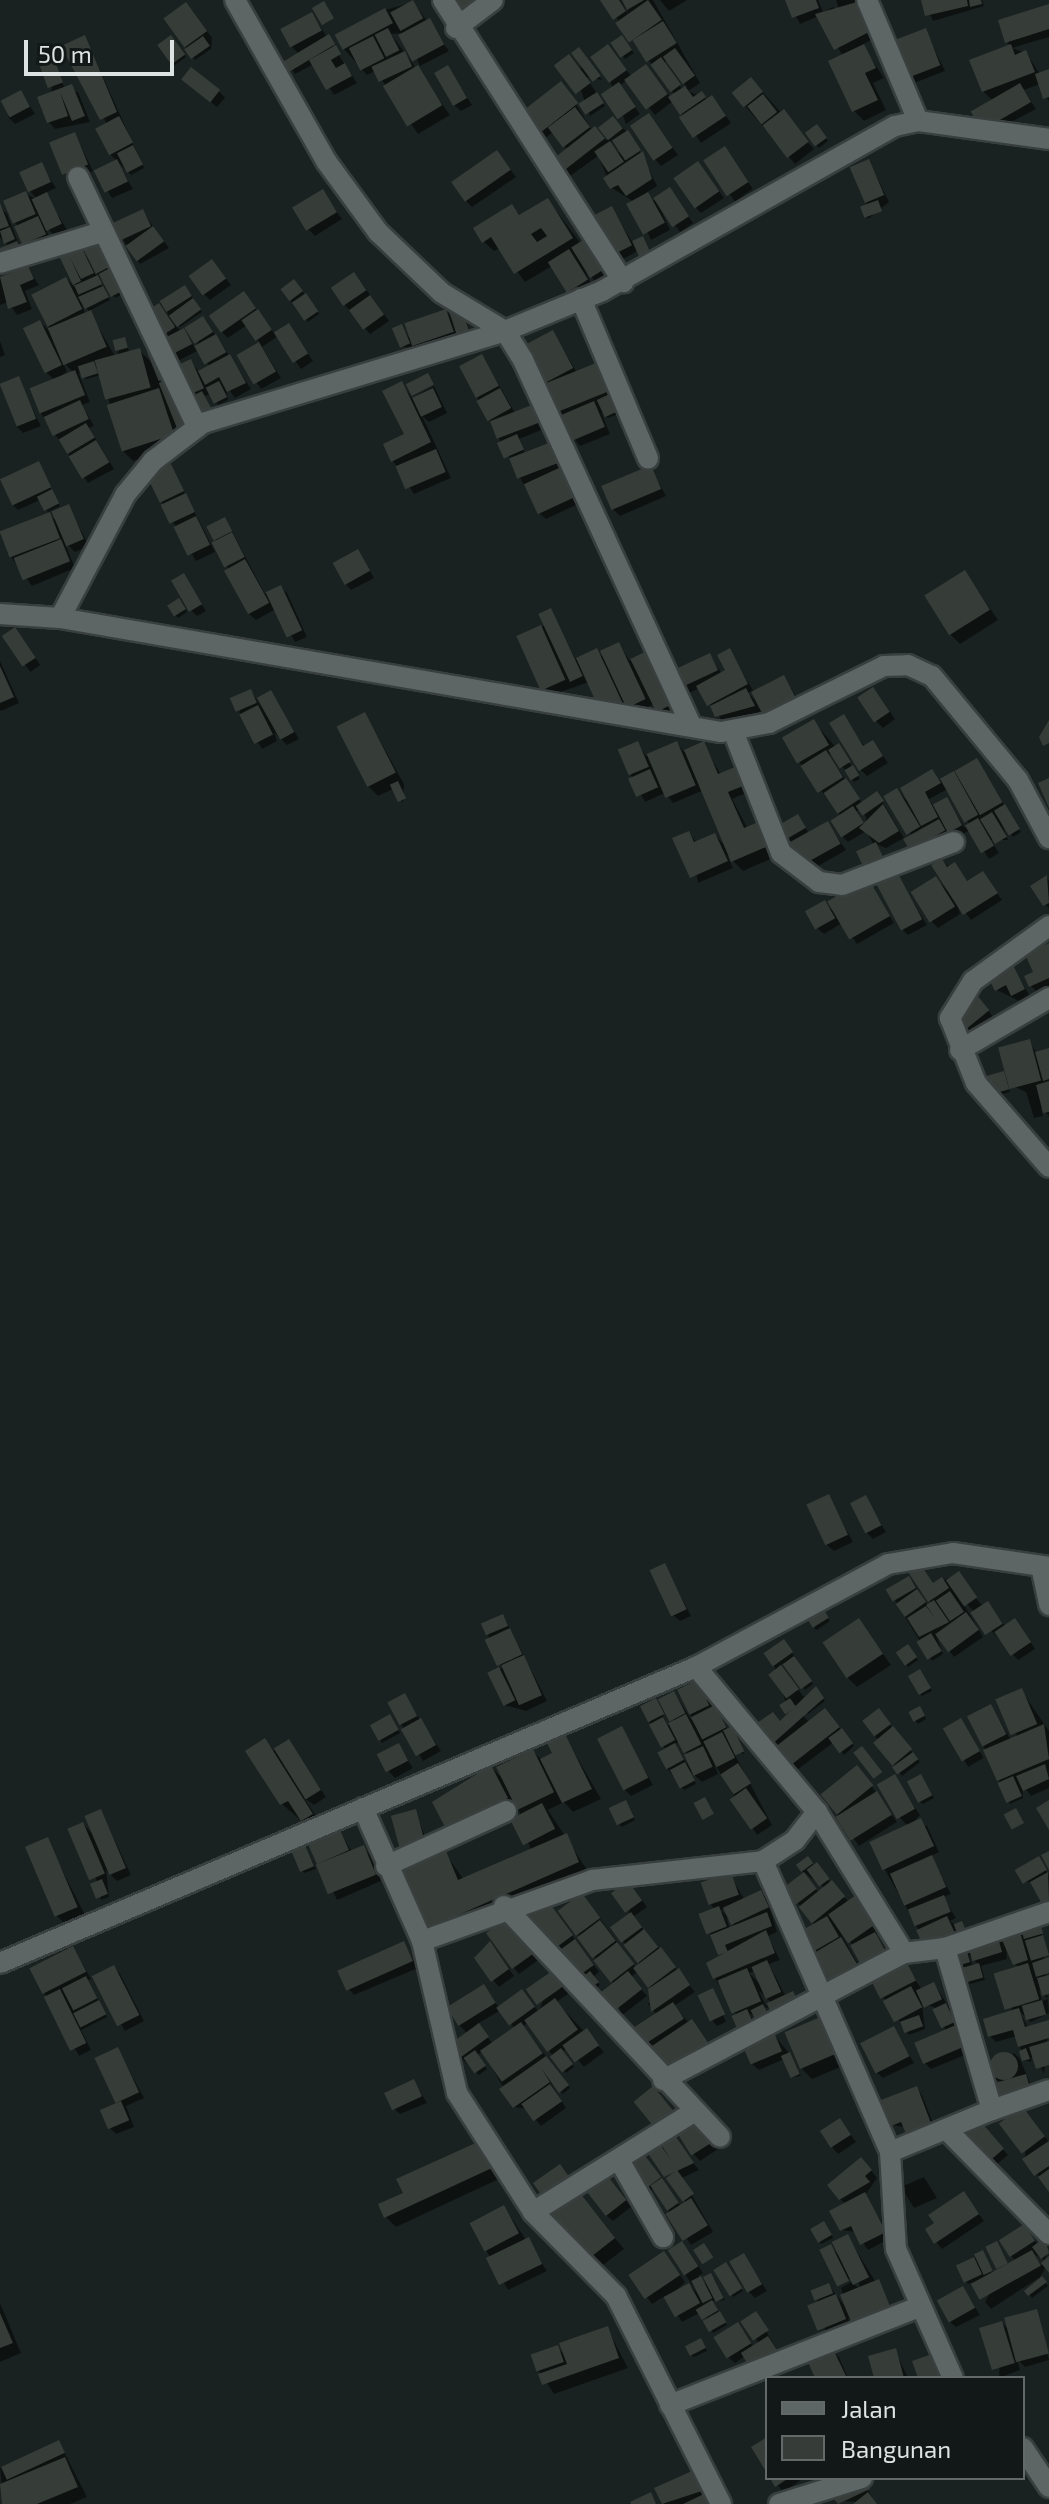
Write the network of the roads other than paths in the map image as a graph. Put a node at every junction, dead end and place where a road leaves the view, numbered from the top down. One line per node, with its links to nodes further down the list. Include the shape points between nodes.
1 (235, 0): 13 (street, via 326,161 378,232 442,293)
2 (443, 0): 5 (street)
3 (493, 0): 5 (street)
4 (867, 0): 6 (street)
5 (456, 28): 11 (street)
6 (918, 121): 7 (street); 11 (street, via 845,148)
7 (1049, 139)
8 (78, 177): 9 (street)
9 (99, 233): 10 (street); 14 (street)
10 (0, 263)
11 (623, 282): 12 (street)
12 (581, 299): 13 (street); 15 (street)
13 (505, 331): 14 (street, via 288,392); 18 (street, via 541,392)
14 (197, 427): 17 (street, via 125,495)
15 (648, 458)
16 (0, 614): 17 (street)
17 (60, 618): 18 (street)
18 (691, 725): 19 (street)
19 (733, 731): 20 (street, via 769,723 884,666 919,668 1018,780); 21 (street, via 779,848 796,871 842,885)
20 (1049, 838)
21 (954, 842)
22 (1049, 926): 24 (street, via 983,971 952,1005)
23 (1049, 998): 24 (street)
24 (960, 1050): 25 (street, via 991,1104)
25 (1049, 1167)
26 (1045, 1567): 27 (street); 28 (street, via 953,1553 902,1559)
27 (1049, 1605)
28 (696, 1667): 29 (street); 31 (street)
29 (363, 1808): 33 (street); 39 (street)
30 (506, 1811): 33 (street)
31 (817, 1812): 32 (street, via 795,1840); 38 (street)
32 (763, 1861): 34 (street, via 638,1872); 40 (street)
33 (386, 1866): 36 (street)
34 (504, 1906): 36 (street); 41 (street)
35 (1049, 1912): 37 (street)
36 (422, 1941): 49 (street, via 457,2093)
37 (945, 1948): 38 (street); 43 (street)
38 (904, 1953): 40 (street)
39 (0, 1963)
40 (823, 2001): 41 (street); 47 (street)
41 (663, 2080): 44 (street)
42 (1049, 2090): 43 (street)
43 (992, 2110): 45 (street)
44 (695, 2111): 46 (street); 48 (street)
45 (946, 2129): 47 (street); 50 (street)
46 (720, 2137)
47 (890, 2152): 52 (street, via 896,2249)
48 (619, 2160): 49 (street); 51 (street)
49 (533, 2212): 54 (street, via 616,2296)
50 (1049, 2234)
51 (663, 2237)
52 (919, 2307): 53 (street); 54 (street)
53 (952, 2376)
54 (670, 2405): 59 (street)
55 (1025, 2451): 57 (street)
56 (858, 2480): 58 (street)
57 (1049, 2487)
58 (827, 2498): 60 (street)
59 (721, 2504)
60 (779, 2504)

